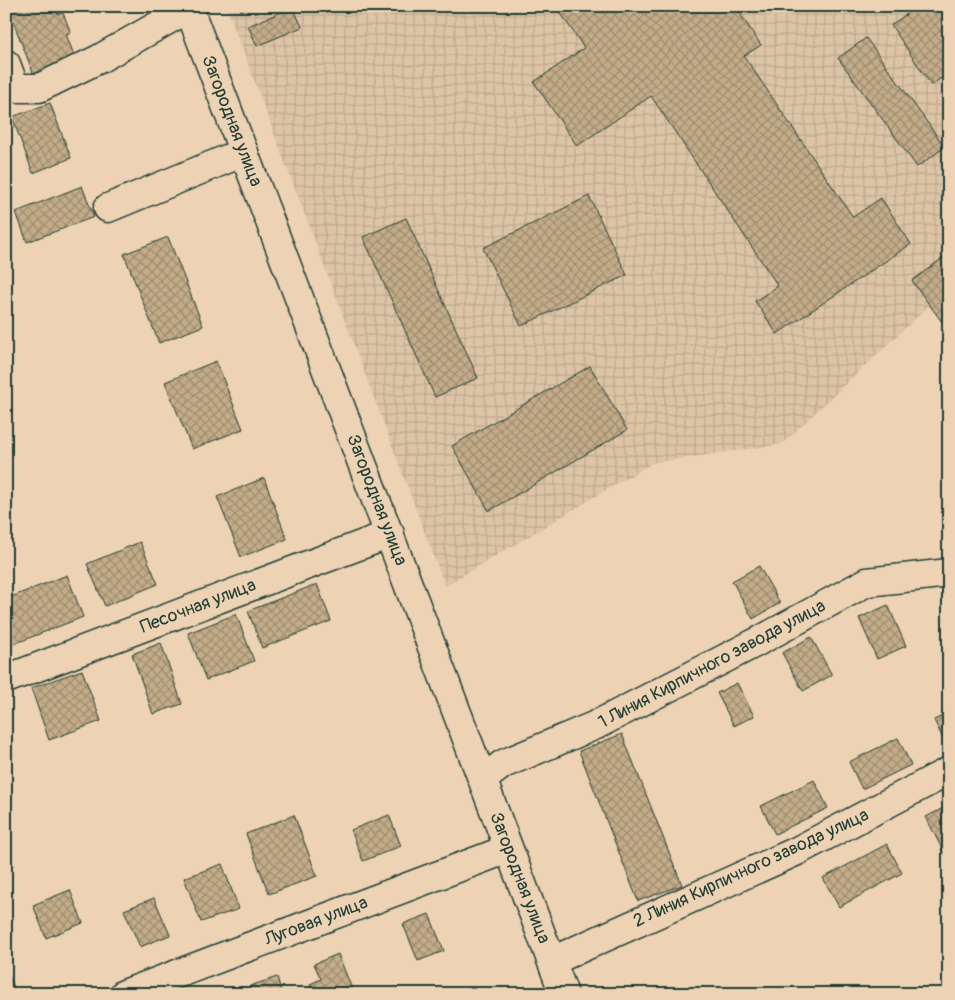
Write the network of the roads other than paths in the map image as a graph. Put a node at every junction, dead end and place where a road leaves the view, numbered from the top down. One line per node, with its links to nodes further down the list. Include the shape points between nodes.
1 (188, 7): 2 (street, via 99,59 39,88 15,88); 3 (street, Загородная улица)
2 (6, 64)
3 (244, 152): 4 (street); 5 (street, Загородная улица)
4 (108, 208)
5 (390, 534): 7 (street, Песочная улица); 9 (street, Загородная улица)
6 (949, 573): 9 (street, 1 Линия Кирпичного завода улица, via 867,582 596,725 503,764)
7 (6, 679)
8 (949, 770): 11 (street, 2 Линия Кирпичного завода улица, via 797,851)
9 (483, 780): 10 (street, Загородная улица)
10 (508, 849): 11 (street, Загородная улица); 12 (street, Луговая улица)
11 (552, 961): 13 (street, Загородная улица)
12 (124, 994)
13 (564, 994)

